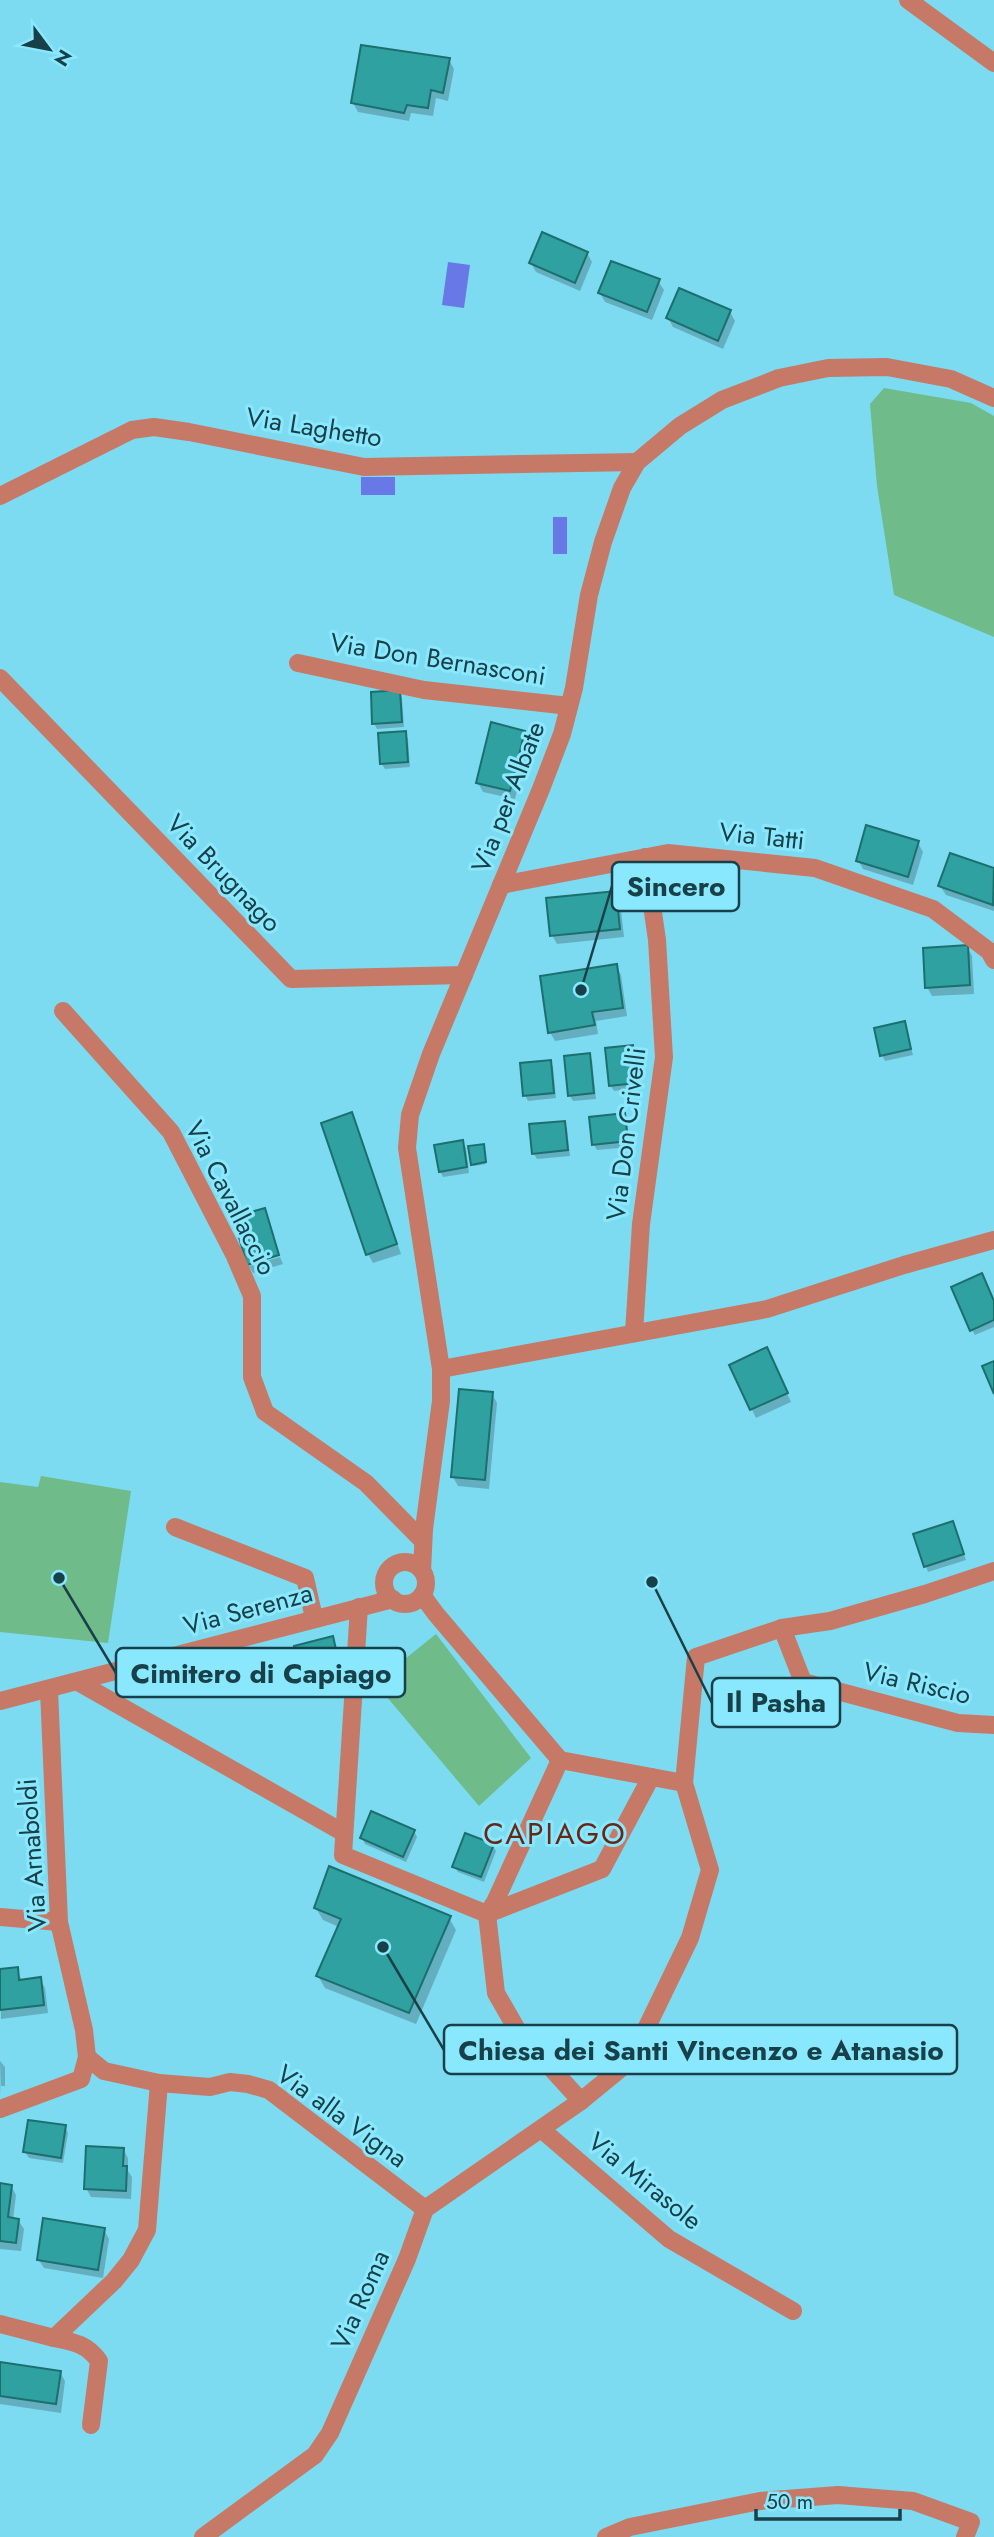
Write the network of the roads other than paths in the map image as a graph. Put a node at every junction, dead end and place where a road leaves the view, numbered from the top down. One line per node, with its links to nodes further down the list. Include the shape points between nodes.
1 (908, 0): 2 (street)
2 (994, 62)
3 (994, 398): 4 (street, Via per Albate, via 951,379 887,366 828,368 779,378 722,400)
4 (636, 462): 5 (street, Via Laghetto, via 365,467 154,427 132,430); 8 (street, Via per Albate, via 622,488 589,595)
5 (0, 496)
6 (298, 663): 8 (street, Via Don Bernasconi, via 424,690)
7 (0, 678): 12 (street, Via Brugnago, via 290,979)
8 (569, 706): 10 (street, Via per Albate)
9 (645, 857): 10 (street, Via Tatti); 11 (street, Via Tatti, via 668,853 815,867 933,909 989,951); 15 (street, Via Don Crivelli, via 657,940 664,1057 641,1224)
10 (502, 885): 12 (street, Via per Albate)
11 (994, 960)
12 (464, 975): 16 (street, Via per Albate, via 415,1095 407,1148)
13 (63, 1011): 18 (street, Via Cavallaccio, via 170,1132 234,1254 252,1296 252,1377 265,1412 366,1483)
14 (994, 1240): 15 (street, via 767,1309)
15 (634, 1333): 16 (street)
16 (440, 1369): 18 (street, Via per Albate, via 442,1401)
17 (175, 1527): 26 (street, via 305,1578)
18 (422, 1534): 19 (street, Via per Albate); 20 (street, Via per Albate)
19 (404, 1562): 20 (street); 22 (street, via 391,1568)
20 (422, 1570): 23 (street, via 426,1583)
21 (994, 1571): 27 (street, via 841,1617)
22 (385, 1581): 24 (street); 25 (street, Via Serenza)
23 (422, 1595): 24 (street, via 413,1602); 32 (street)
24 (393, 1599): 25 (street, Via Serenza)
25 (353, 1608): 26 (street, Via Serenza); 35 (street)
26 (314, 1618): 28 (street, Via Serenza)
27 (782, 1628): 31 (street, Via Riscio, via 803,1682 958,1723); 34 (street, via 696,1657)
28 (78, 1682): 29 (street, Via Serenza); 35 (street)
29 (49, 1690): 30 (street, Via Serenza); 38 (street, Via Arnaboldi)
30 (0, 1701)
31 (994, 1725)
32 (560, 1760): 33 (street); 36 (street)
33 (651, 1777): 34 (street); 36 (street, via 602,1869)
34 (684, 1783): 41 (street, via 710,1870 690,1938 646,2029 620,2069)
35 (344, 1833): 36 (street, via 343,1855)
36 (487, 1914): 41 (street, via 496,1993 519,2033)
37 (0, 1917): 38 (street)
38 (59, 1922): 39 (street, Via Arnaboldi)
39 (87, 2057): 40 (street, Via alla Vigna, via 104,2071); 42 (street, via 81,2079)
40 (159, 2083): 44 (street, Via alla Vigna, via 210,2087 230,2082 269,2090); 47 (street, via 148,2230 114,2281)
41 (581, 2101): 43 (street)
42 (1, 2107)
43 (541, 2129): 44 (street); 45 (street, Via Mirasole, via 669,2239)
44 (425, 2209): 49 (street, Via Roma, via 330,2434 315,2455)
45 (793, 2311)
46 (0, 2324): 47 (street)
47 (54, 2338): 48 (street, via 80,2343 99,2361)
48 (91, 2425)
49 (203, 2537)
50 (606, 2537): 51 (street, via 630,2527 760,2501 838,2495 913,2501 971,2522)
51 (965, 2537)

